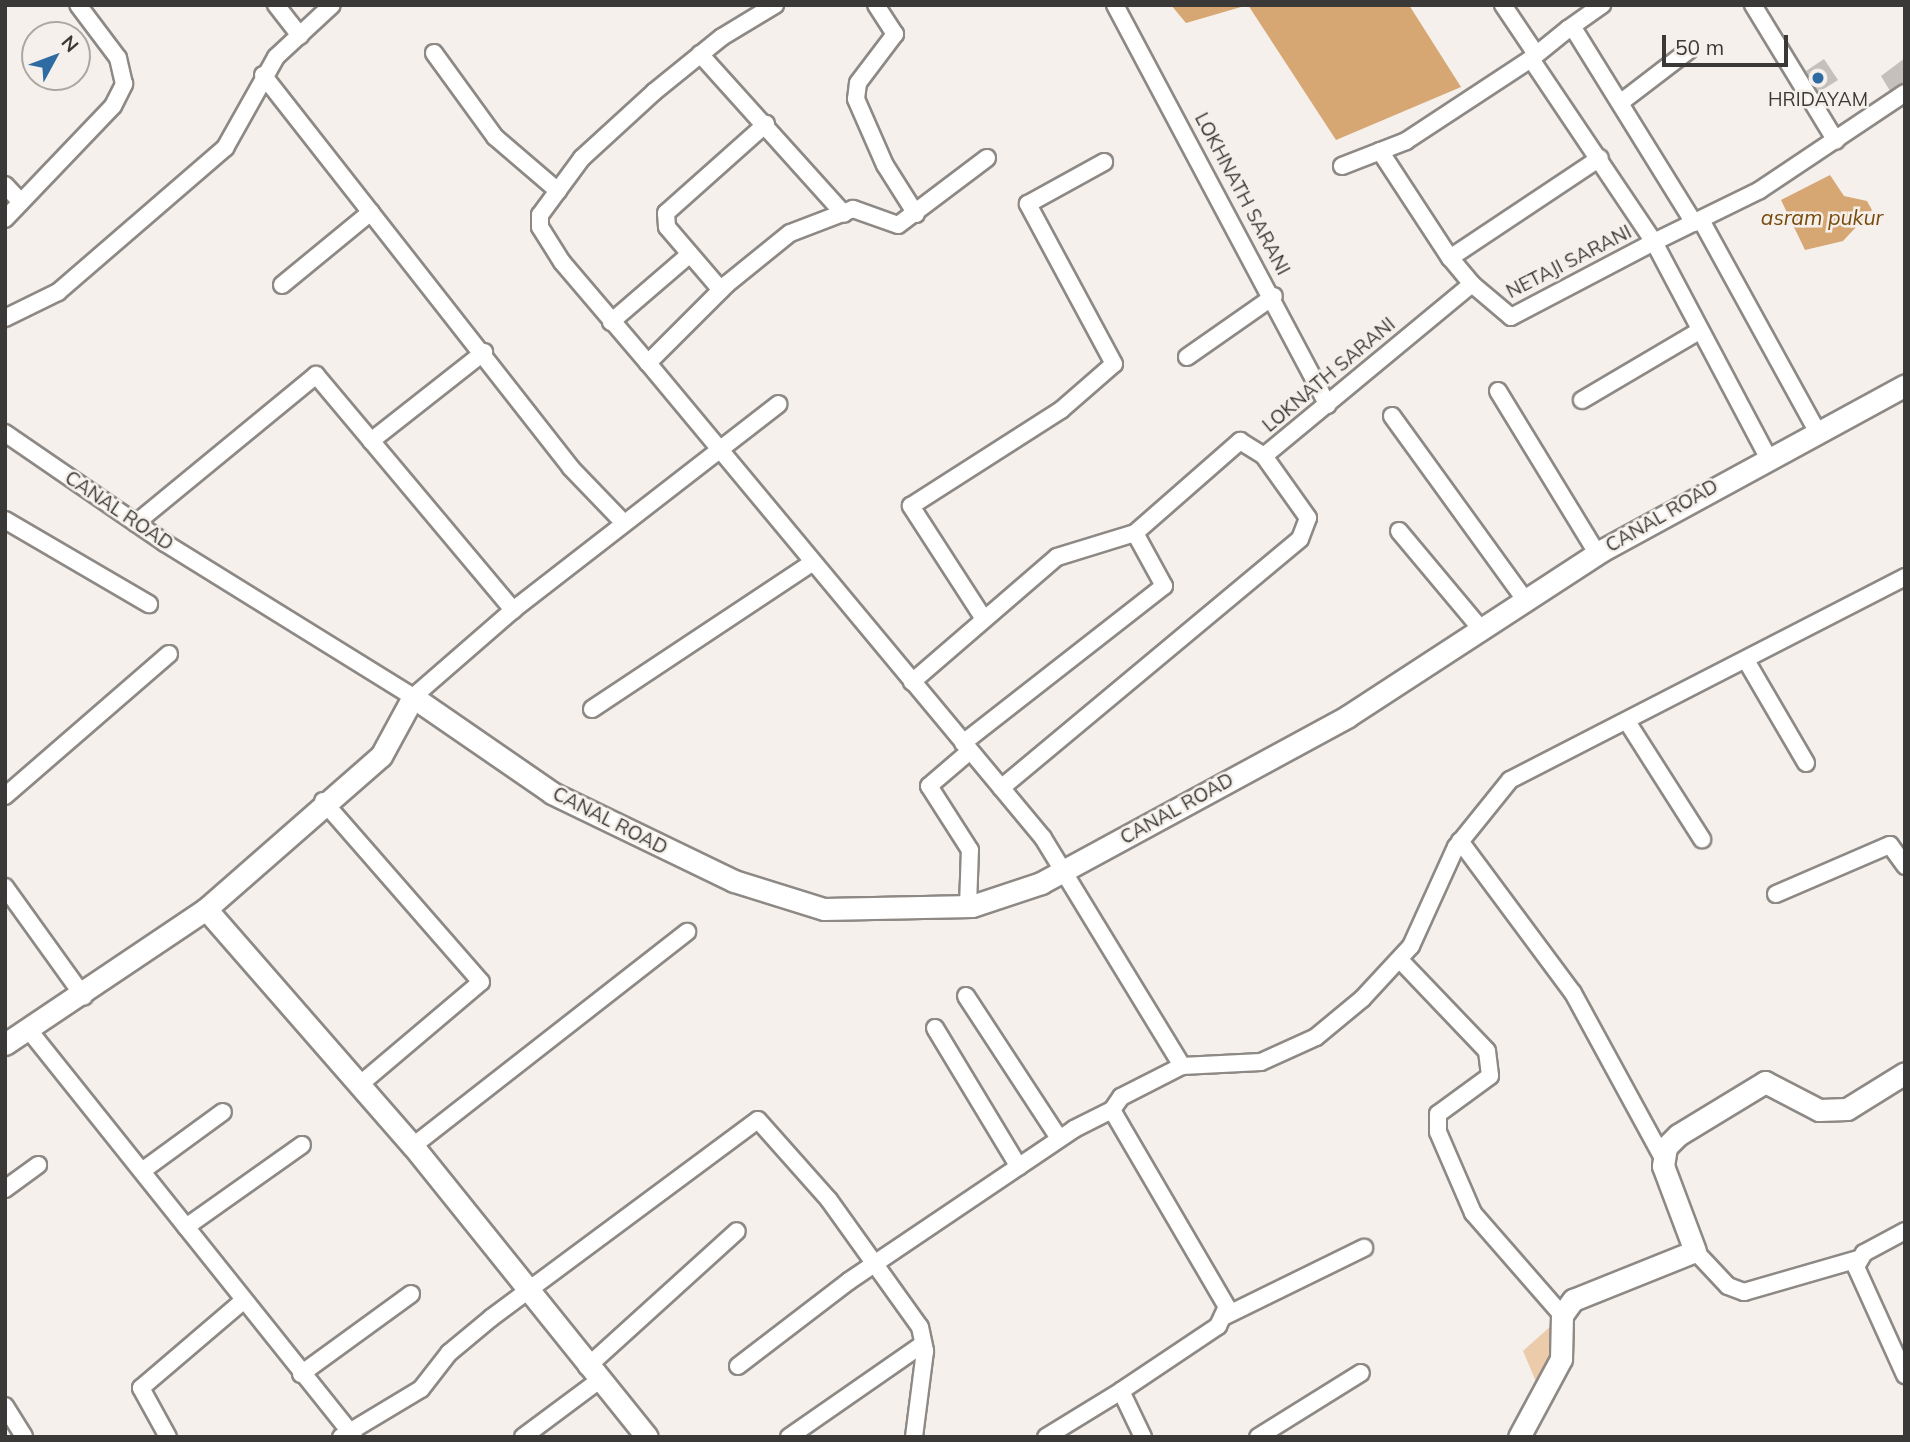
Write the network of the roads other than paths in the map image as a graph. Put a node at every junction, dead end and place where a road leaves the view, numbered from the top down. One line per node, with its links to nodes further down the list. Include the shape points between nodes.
1 (78, 5): 28 (street, via 118,58 124,84 113,106)
2 (276, 5): 11 (street)
3 (332, 5): 11 (street)
4 (775, 5): 14 (street)
5 (876, 5): 31 (street, via 895,34 858,83 856,99 879,154)
6 (1115, 5): 40 (street, LOKHNATH SARANI)
7 (1503, 5): 15 (street)
8 (1602, 5): 10 (street)
9 (1753, 5): 20 (street)
10 (1568, 29): 15 (street); 18 (street)
11 (300, 36): 16 (street)
12 (1689, 50): 18 (street)
13 (434, 53): 27 (street, via 495,137)
14 (700, 54): 19 (street); 27 (street, via 582,158)
15 (1533, 57): 21 (street); 23 (street)
16 (263, 75): 29 (street); 41 (street, via 225,148 58,292)
17 (1905, 93): 20 (street)
18 (1620, 103): 33 (street)
19 (765, 124): 30 (street); 35 (street, via 666,213 667,227)
20 (1836, 141): 33 (street)
21 (1380, 151): 25 (street); 36 (street)
22 (987, 158): 31 (street)
23 (1600, 158): 34 (street); 36 (street)
24 (1104, 162): 70 (street, via 1028,204 1114,364 1061,410 911,506)
25 (1342, 166)
26 (5, 185): 28 (street)
27 (558, 191): 42 (street, via 540,215 540,227)
28 (20, 202): 32 (street)
29 (371, 212): 38 (street); 44 (street)
30 (844, 214): 31 (street, via 866,210 898,225); 39 (street, via 790,233)
31 (916, 214)
32 (5, 219)
33 (1698, 221): 34 (street); 54 (street)
34 (1654, 243): 37 (street, NETAJI SARANI, via 1511,317); 43 (street)
35 (690, 254): 39 (street); 42 (street)
36 (1450, 258): 37 (street)
37 (1472, 284): 51 (street, LOKNATH SARANI)
38 (282, 285)
39 (721, 290): 46 (street)
40 (1273, 296): 45 (street); 51 (street, LOKHNATH SARANI)
41 (5, 318)
42 (611, 322): 46 (street)
43 (1699, 331): 49 (street); 57 (street)
44 (484, 352): 55 (street); 61 (street, via 571,468)
45 (1187, 357)
46 (648, 363): 56 (street)
47 (1905, 385): 54 (street, CANAL ROAD)
48 (1498, 391): 64 (street)
49 (1582, 400)
50 (779, 404): 56 (street)
51 (1328, 405): 58 (street, LOKNATH SARANI)
52 (1392, 416): 67 (street)
53 (5, 433): 60 (street, CANAL ROAD)
54 (1818, 433): 57 (street, CANAL ROAD)
55 (371, 441): 60 (street, via 316,375); 69 (street)
56 (717, 452): 61 (street); 65 (street)
57 (1767, 455): 64 (street, CANAL ROAD)
58 (1264, 456): 63 (street, LOKNATH SARANI, via 1240,441); 80 (street, via 1308,518 1300,539)
59 (5, 520): 68 (street)
60 (136, 523): 75 (street, CANAL ROAD)
61 (624, 523): 69 (street)
62 (1399, 531): 71 (street)
63 (1135, 533): 70 (street, LOKNATH SARANI, via 1057,556); 78 (street, via 1164,586)
64 (1597, 553): 67 (street, CANAL ROAD)
65 (809, 565): 74 (street); 76 (street)
66 (1905, 577): 73 (street)
67 (1525, 600): 71 (street, CANAL ROAD)
68 (149, 604)
69 (513, 610): 75 (street)
70 (984, 620): 74 (street, LOKNATH SARANI)
71 (1481, 629): 86 (street, CANAL ROAD, via 1348,716)
72 (169, 654): 81 (street)
73 (1746, 662): 77 (street); 79 (street)
74 (912, 682): 78 (street)
75 (413, 697): 82 (street, via 390,743); 89 (street, CANAL ROAD, via 552,793 734,881 835,910)
76 (592, 709)
77 (1628, 723): 83 (street); 84 (street, via 1510,780)
78 (966, 747): 80 (street); 89 (street, via 929,786 970,850)
79 (1806, 763)
80 (1001, 788): 86 (street)
81 (5, 796)
82 (324, 801): 90 (street); 100 (street, via 481,982)
83 (1702, 839)
84 (1460, 841): 92 (street); 106 (street, via 1573,993)
85 (1905, 866): 88 (street, via 1890,845)
86 (1068, 875): 89 (street, CANAL ROAD); 98 (street)
87 (5, 887): 94 (street)
88 (1776, 894)
89 (968, 906)
90 (206, 909): 94 (street); 100 (street)
91 (687, 932): 105 (street)
92 (1401, 961): 98 (street, via 1316,1037 1261,1062); 121 (street, via 1487,1051 1490,1076 1438,1115 1438,1132 1473,1213)
93 (966, 996): 103 (street)
94 (84, 997): 96 (street)
95 (935, 1028): 108 (street)
96 (28, 1029): 97 (street); 109 (street)
97 (5, 1044)
98 (1182, 1066): 101 (street, via 1121,1097)
99 (1905, 1073): 106 (street, via 1847,1109 1819,1110 1765,1082 1678,1135)
100 (359, 1085): 105 (street)
101 (1112, 1110): 103 (street); 122 (street, via 1227,1307)
102 (223, 1112): 109 (street)
103 (1059, 1138): 108 (street)
104 (302, 1145): 111 (street)
105 (413, 1146): 118 (street)
106 (1662, 1156): 115 (street)
107 (38, 1165): 110 (street)
108 (1019, 1167): 117 (street)
109 (142, 1171): 111 (street)
110 (5, 1189)
111 (186, 1227): 120 (street)
112 (737, 1231): 127 (street)
113 (1905, 1231): 116 (street)
114 (1364, 1248): 122 (street)
115 (1695, 1251): 116 (street, via 1728,1286 1744,1292); 121 (street, via 1585,1292)
116 (1858, 1259): 128 (street, via 1859,1280)
117 (877, 1263): 118 (street, via 758,1120); 123 (street, via 905,1300); 124 (street)
118 (531, 1292): 127 (street); 131 (street, via 449,1353 421,1389)
119 (411, 1294): 126 (street)
120 (244, 1300): 126 (street); 133 (street, via 141,1388)
121 (1562, 1315): 141 (street, via 1561,1359)
122 (1225, 1316): 129 (street)
123 (923, 1344): 136 (street); 137 (street)
124 (738, 1366)
125 (1361, 1373): 140 (street)
126 (301, 1374): 131 (street)
127 (592, 1374): 134 (street); 135 (street)
128 (1905, 1375)
129 (1121, 1391): 138 (street); 139 (street)
130 (5, 1406): 132 (street)
131 (348, 1435)
132 (24, 1437)
133 (168, 1437)
134 (523, 1437)
135 (647, 1437)
136 (789, 1437)
137 (914, 1437)
138 (1046, 1437)
139 (1143, 1437)
140 (1258, 1437)
141 (1520, 1437)

